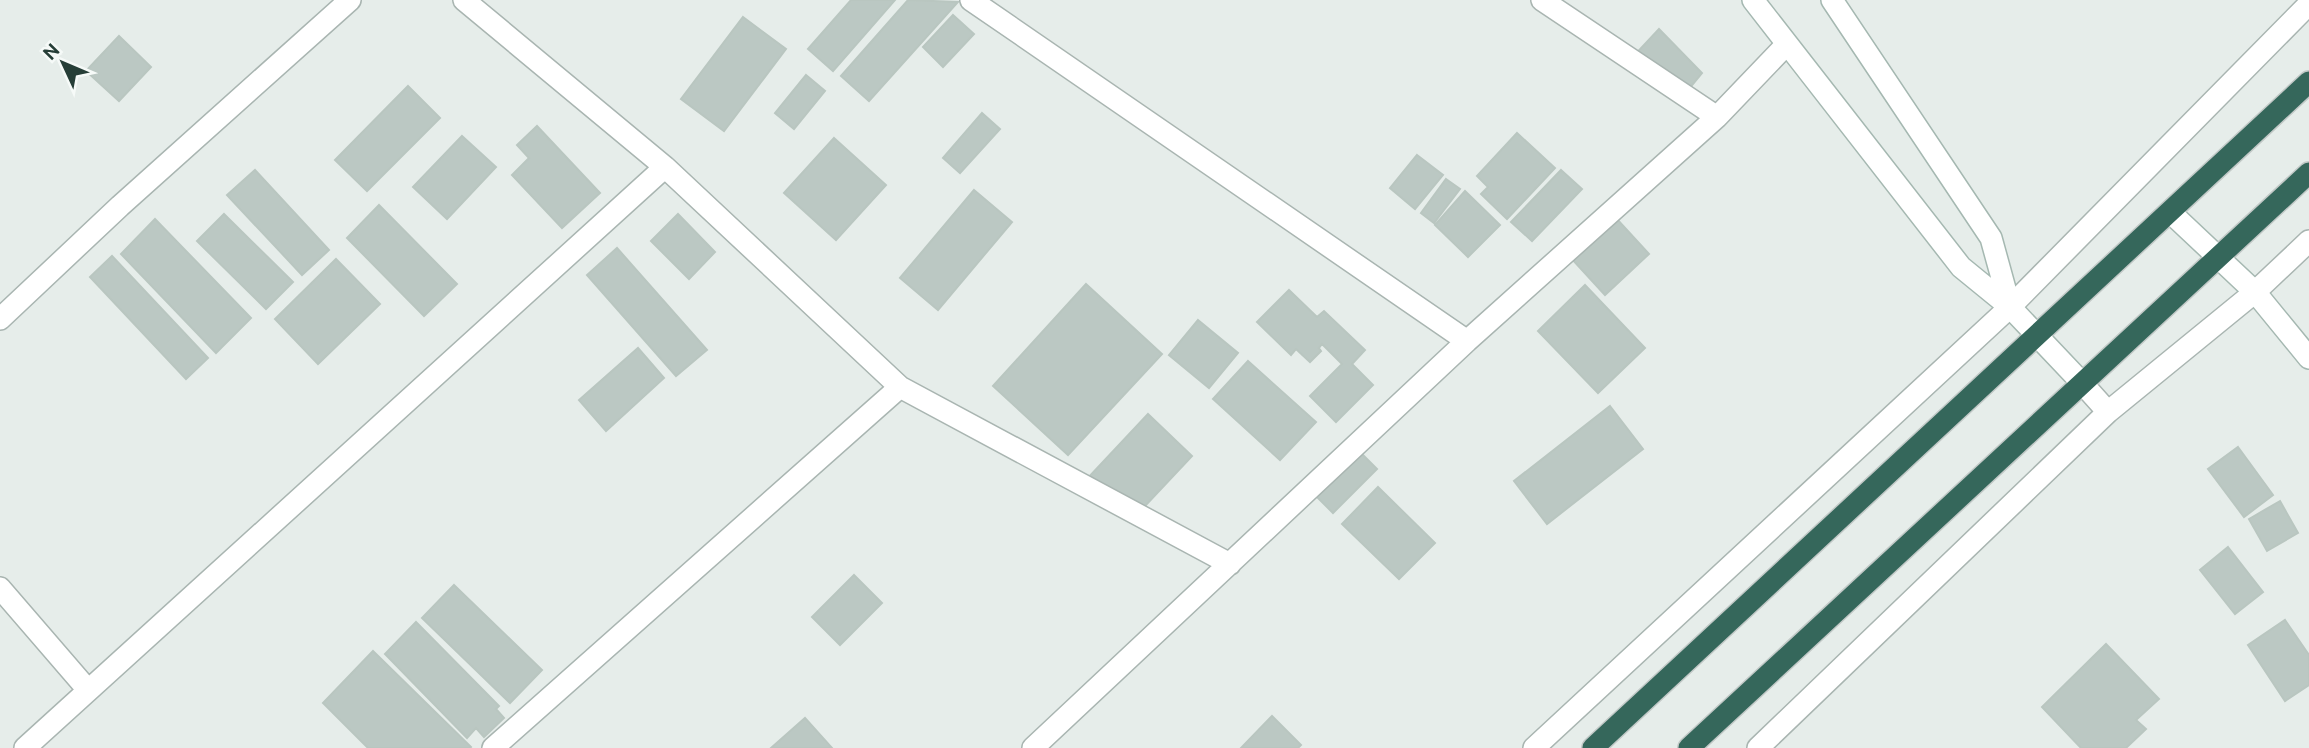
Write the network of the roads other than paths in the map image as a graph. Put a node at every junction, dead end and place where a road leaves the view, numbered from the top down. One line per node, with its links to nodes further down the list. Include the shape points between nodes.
1 (351, 0): 18 (street)
2 (464, 0): 11 (street)
3 (971, 0): 20 (street)
4 (1542, 0): 10 (street)
5 (1753, 0): 8 (street)
6 (1832, 0): 17 (street, via 1991,238)
7 (2309, 4): 17 (street)
8 (1786, 45): 10 (street); 17 (street, via 1961,267)
9 (2309, 82): 13 (highway)
10 (1717, 117): 20 (street)
11 (665, 167): 23 (street); 27 (street)
12 (2309, 173): 15 (highway)
13 (2170, 212): 15 (street); 19 (highway)
14 (2309, 241): 16 (street)
15 (2218, 258): 16 (street); 22 (highway)
16 (2255, 292): 21 (street); 24 (street)
17 (2010, 307): 19 (street); 31 (street)
18 (0, 320)
19 (2036, 337): 22 (street); 32 (highway)
20 (1467, 341): 25 (street)
21 (2309, 358)
22 (2082, 383): 24 (street); 33 (highway)
23 (900, 387): 25 (street); 29 (street)
24 (2108, 412): 34 (street)
25 (1230, 564): 30 (street)
26 (0, 588): 27 (street)
27 (88, 690): 28 (street)
28 (25, 748)
29 (493, 748)
30 (1033, 748)
31 (1534, 748)
32 (1593, 748)
33 (1689, 748)
34 (1758, 748)

